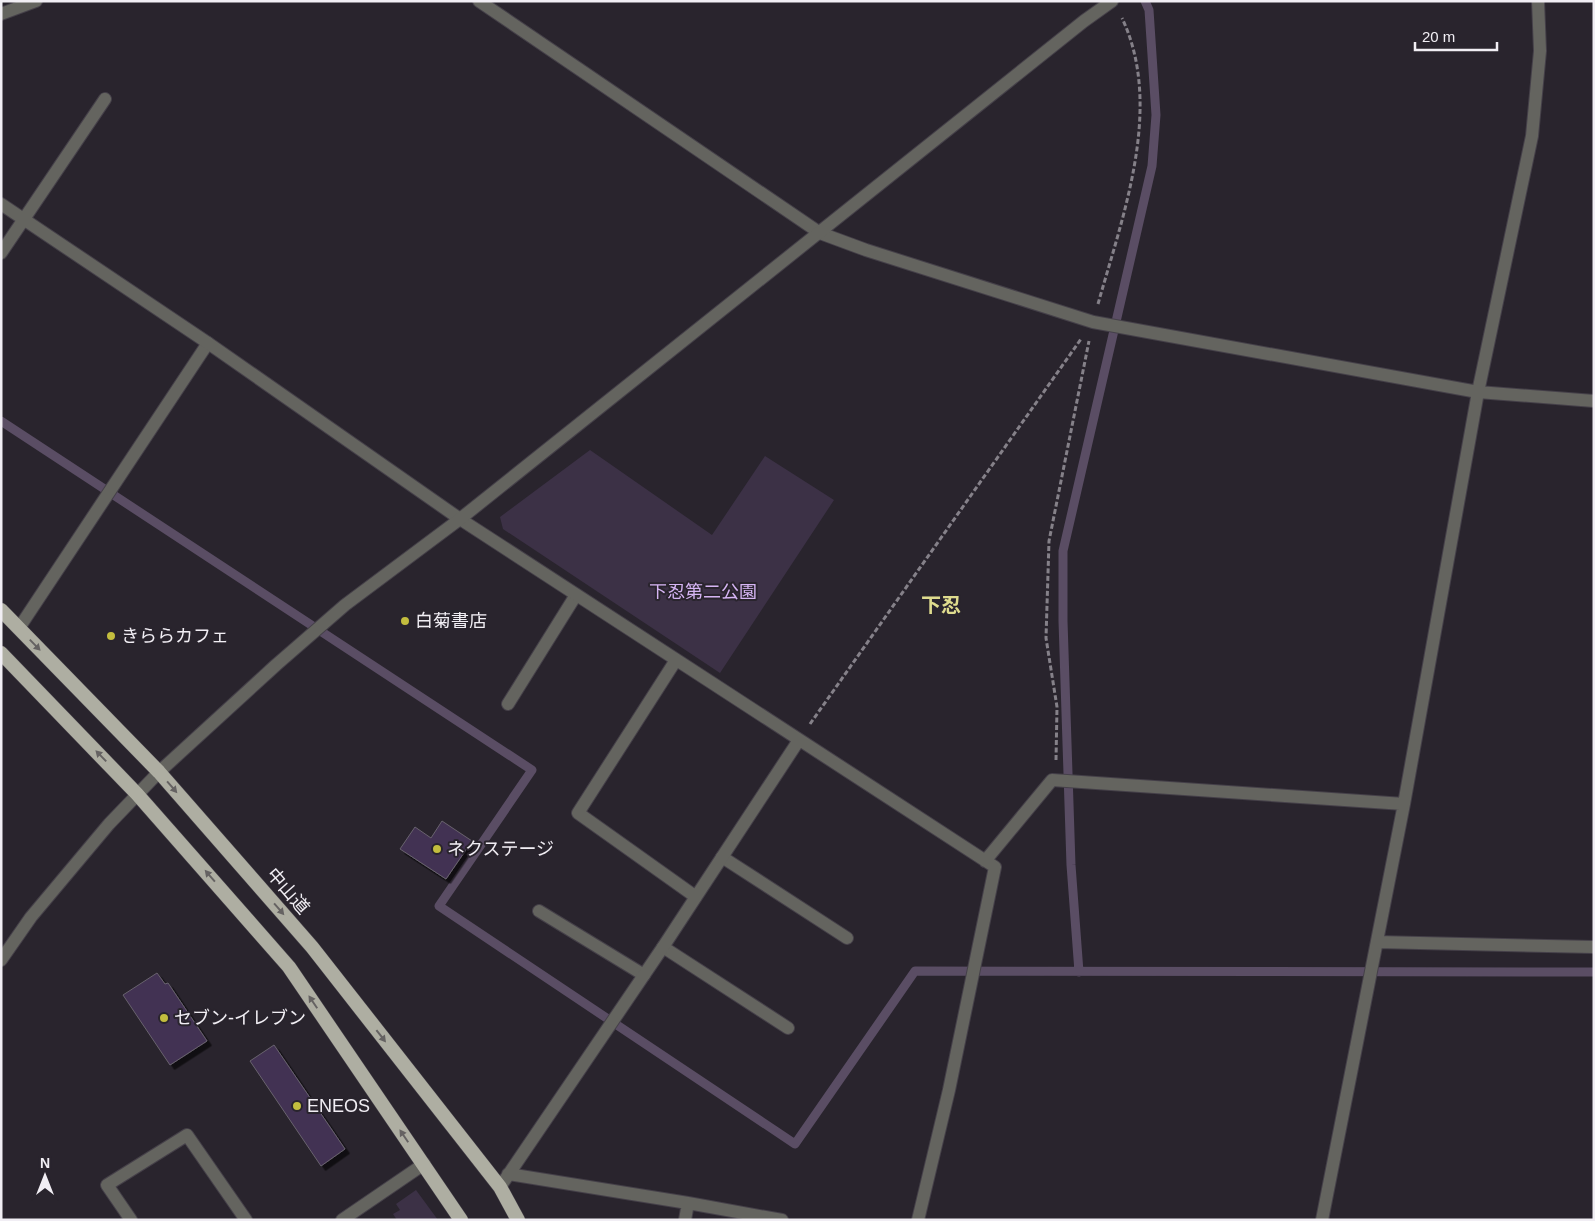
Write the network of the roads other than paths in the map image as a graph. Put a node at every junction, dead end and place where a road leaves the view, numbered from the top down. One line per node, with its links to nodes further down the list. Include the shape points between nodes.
1 (36, 1): 5 (street)
2 (480, 1): 9 (street)
3 (1538, 1): 12 (street, via 1540,51 1532,136)
4 (1115, 5): 9 (street, via 1084,21)
5 (1, 14)
6 (105, 99): 8 (street)
7 (1, 204): 8 (street)
8 (23, 219): 10 (street); 11 (street)
9 (820, 233): 12 (street, via 1093,322); 14 (street)
10 (1, 253)
11 (208, 343): 14 (street); 17 (street)
12 (1478, 392): 13 (street); 24 (street)
13 (1594, 401)
14 (460, 520): 15 (street); 22 (street, via 345,605)
15 (576, 594): 19 (street); 20 (street)
16 (1, 610): 17 (highway, 中山道)
17 (19, 628): 22 (highway, 中山道, one-way to 22)
18 (1, 653): 23 (highway, one-way to 18)
19 (676, 660): 21 (street); 27 (street, via 578,813)
20 (508, 704)
21 (799, 740): 25 (street); 26 (street)
22 (159, 772): 23 (street); 38 (highway, 中山道, one-way to 38, via 312,947)
23 (138, 794): 33 (street, via 31,918); 36 (highway, one-way to 23, via 289,967)
24 (1404, 804): 26 (street, via 1052,780); 30 (street)
25 (722, 858): 27 (street); 29 (street)
26 (985, 861): 47 (street, via 995,868 949,1090)
27 (696, 897): 31 (street)
28 (539, 911): 34 (street)
29 (847, 938)
30 (1377, 942): 32 (street); 48 (street)
31 (663, 947): 34 (street); 35 (street)
32 (1594, 947)
33 (1, 960)
34 (644, 975): 37 (street)
35 (788, 1028)
36 (424, 1164): 42 (street); 43 (highway)
37 (508, 1174): 38 (street); 39 (street)
38 (500, 1187): 44 (highway, 中山道)
39 (688, 1203): 45 (street); 46 (street)
40 (131, 1220): 41 (street, via 107,1185 187,1135)
41 (246, 1220)
42 (342, 1220)
43 (462, 1220)
44 (518, 1220)
45 (685, 1220)
46 (782, 1220)
47 (918, 1220)
48 (1322, 1220)

